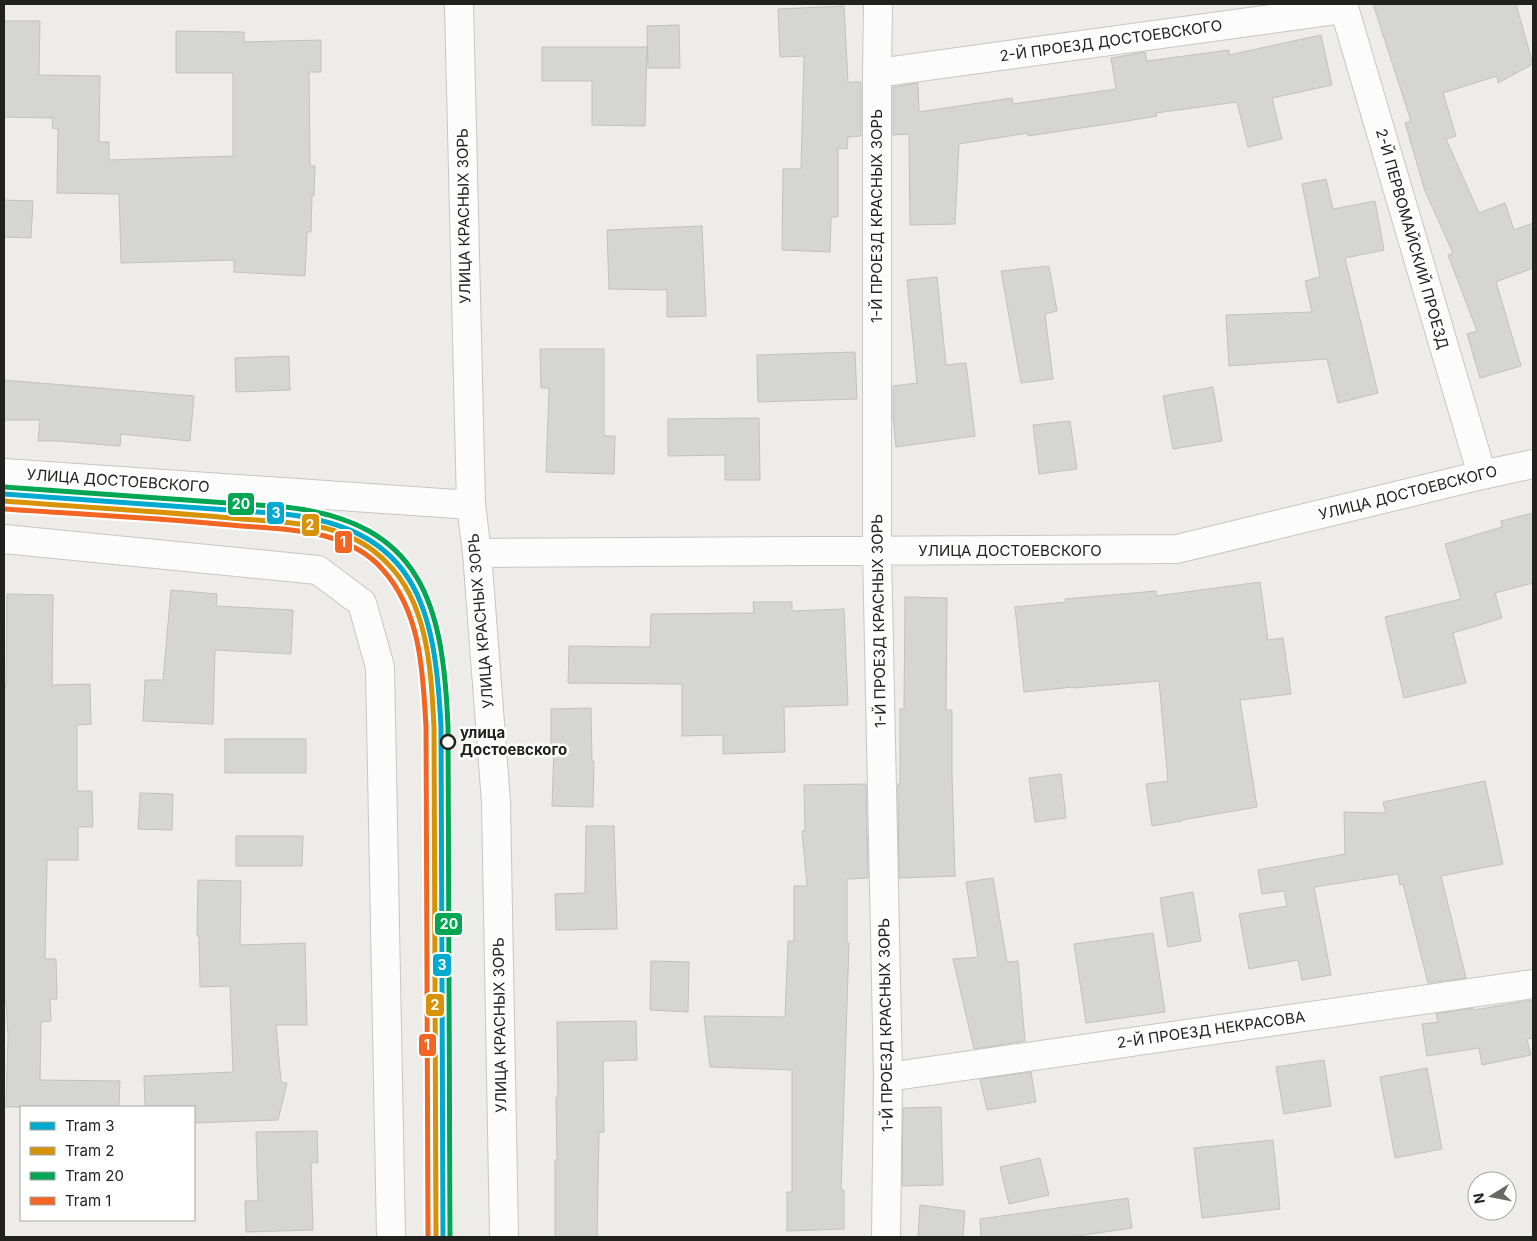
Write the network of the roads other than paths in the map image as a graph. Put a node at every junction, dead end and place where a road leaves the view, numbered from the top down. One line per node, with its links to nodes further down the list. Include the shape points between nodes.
1 (459, 4): 8 (street, УЛИЦА КРАСНЫХ ЗОРЬ)
2 (878, 4): 4 (street, 1-Й ПРОЕЗД КРАСНЫХ ЗОРЬ)
3 (1344, 7): 4 (street, 2-Й ПРОЕЗД ДОСТОЕВСКОГО); 7 (street, 2-Й ПЕРВОМАЙСКИЙ ПРОЕЗД)
4 (877, 73): 10 (street, 1-Й ПРОЕЗД КРАСНЫХ ЗОРЬ)
5 (1533, 464): 7 (street, УЛИЦА ДОСТОЕВСКОГО)
6 (4, 473): 8 (street, УЛИЦА ДОСТОЕВСКОГО)
7 (1482, 475): 10 (street, УЛИЦА ДОСТОЕВСКОГО, via 1177,549)
8 (471, 505): 11 (street, УЛИЦА КРАСНЫХ ЗОРЬ)
9 (4, 540): 14 (street, via 318,570 362,603 380,667)
10 (878, 551): 11 (street, УЛИЦА ДОСТОЕВСКОГО); 13 (street, 1-Й ПРОЕЗД КРАСНЫХ ЗОРЬ)
11 (477, 553): 15 (street, УЛИЦА КРАСНЫХ ЗОРЬ, via 496,802)
12 (1533, 984): 13 (street, 2-Й ПРОЕЗД НЕКРАСОВА)
13 (888, 1077): 16 (street, 1-Й ПРОЕЗД КРАСНЫХ ЗОРЬ)
14 (391, 1237)
15 (504, 1237)
16 (886, 1237)

